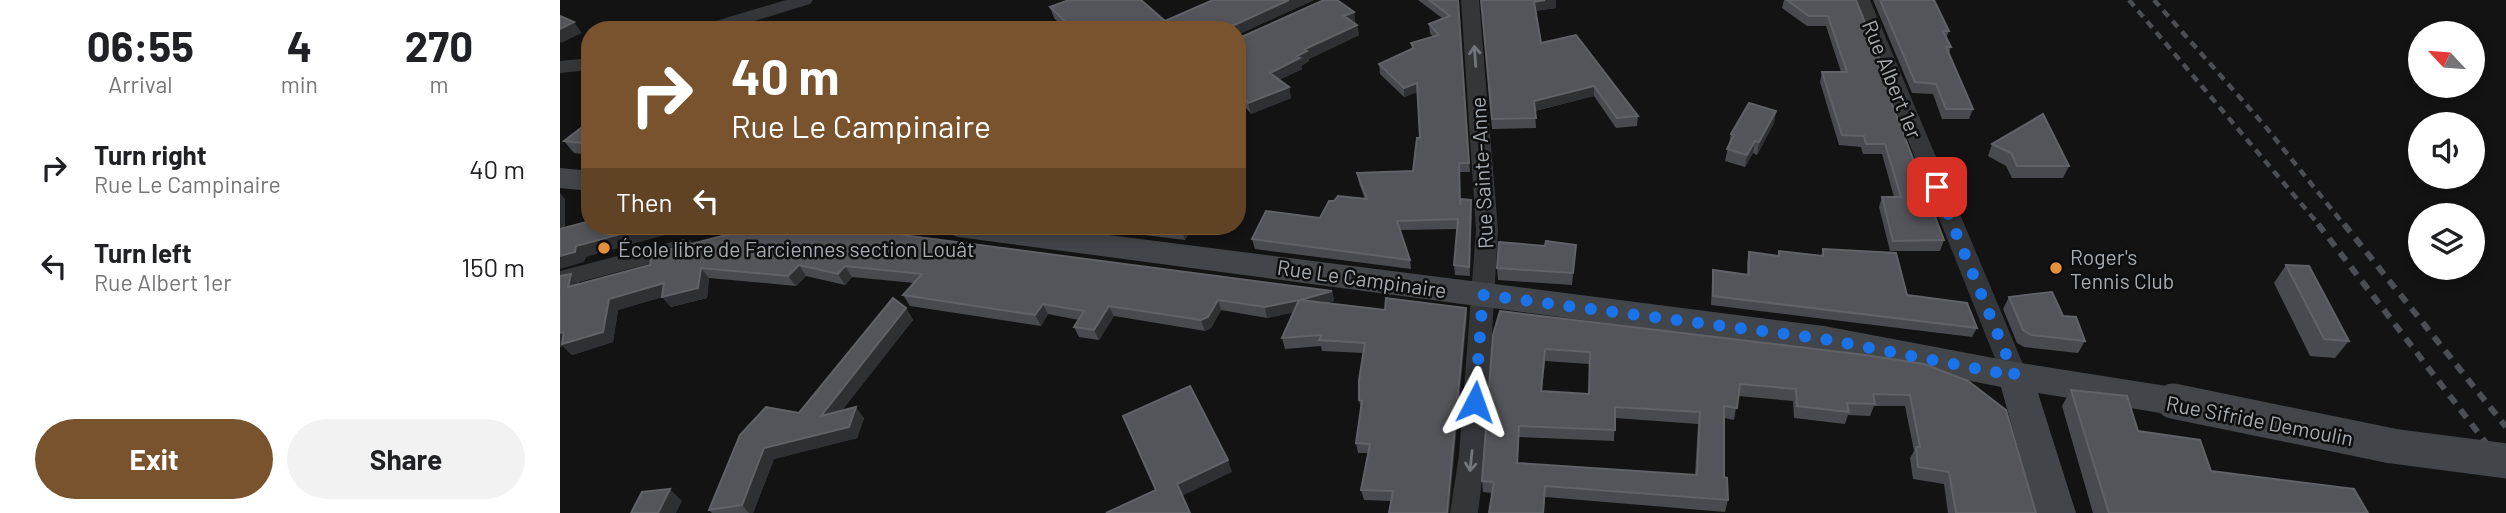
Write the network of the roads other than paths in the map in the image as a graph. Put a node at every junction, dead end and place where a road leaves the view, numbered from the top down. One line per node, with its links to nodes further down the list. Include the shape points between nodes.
1 (804, 0): 4 (street)
2 (1471, 0): 12 (street, Rue Sainte-Anne, one-way to 2, via 1487,230)
3 (1861, 0): 13 (street, Rue Albert 1er)
4 (735, 21)
5 (581, 65): 6 (street)
6 (560, 67)
7 (560, 178): 8 (main road)
8 (581, 180)
9 (1029, 235): 12 (main road, Rue Le Campinaire)
10 (700, 243): 11 (street)
11 (560, 279)
12 (1483, 295): 13 (main road, Rue Le Campinaire, via 1824,339); 15 (street, Rue Sainte-Anne, one-way to 15)
13 (2015, 376): 14 (main road, Rue Sifride Demoulin, bridge, via 2173,401 2392,446); 16 (main road, Rue Albert 1er)
14 (2506, 461)
15 (1464, 513)
16 (2056, 513)

